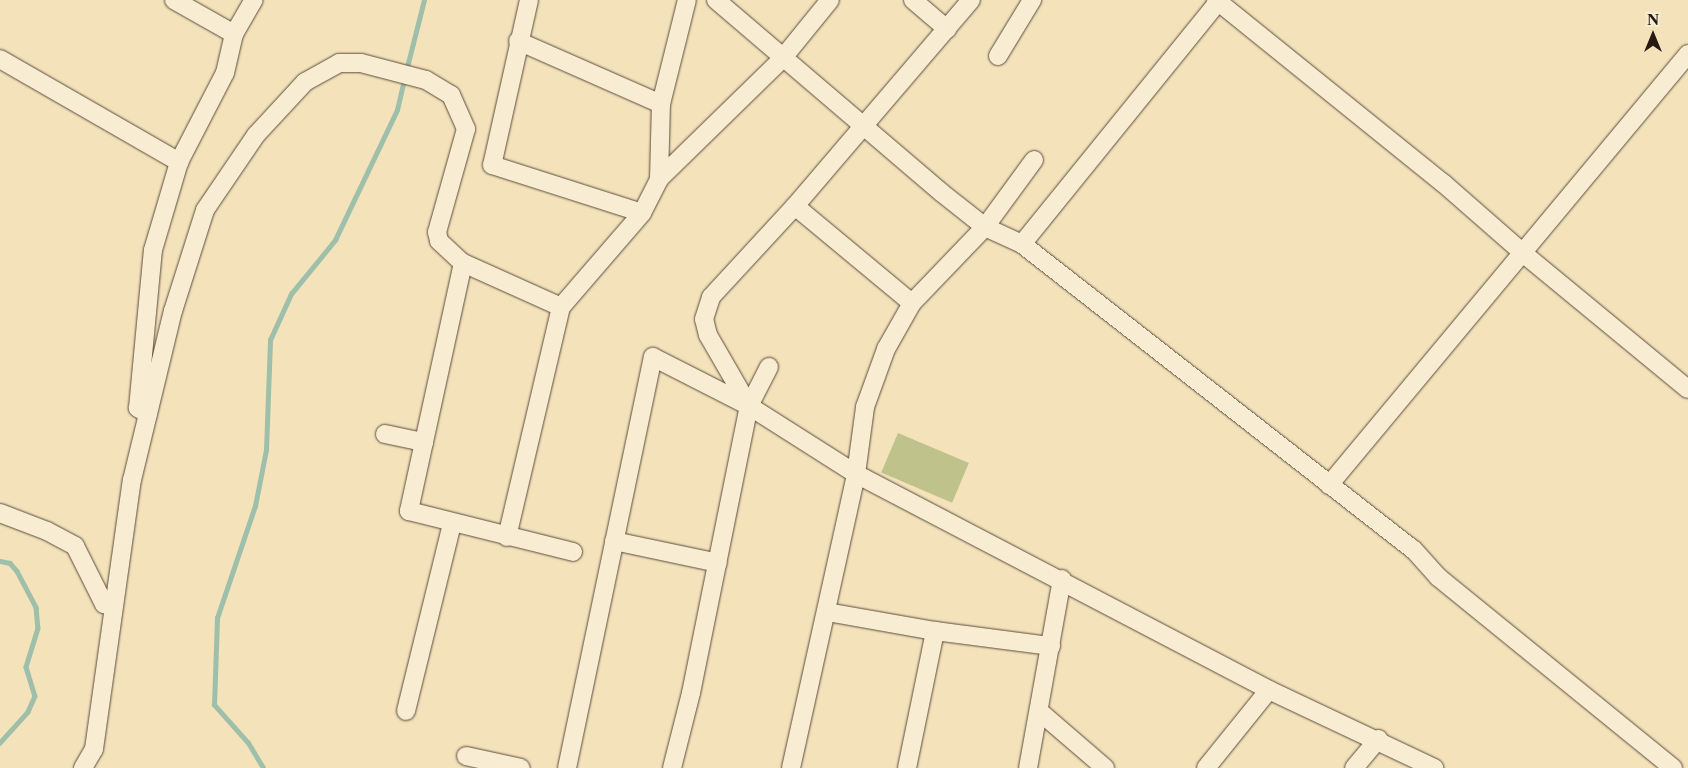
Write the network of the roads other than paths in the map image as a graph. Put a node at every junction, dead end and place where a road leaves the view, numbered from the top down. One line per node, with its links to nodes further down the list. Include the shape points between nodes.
1 (174, 0): 12 (street)
2 (254, 0): 12 (street)
3 (529, 0): 13 (street)
4 (687, 0): 18 (street)
5 (716, 0): 17 (street)
6 (830, 0): 17 (street)
7 (913, 0): 11 (street)
8 (971, 0): 11 (street)
9 (1032, 0): 15 (street)
10 (1217, 1): 26 (street); 27 (street, via 1443,183)
11 (947, 29): 19 (street)
12 (234, 34): 21 (street, via 225,72)
13 (518, 41): 18 (street); 24 (street, via 492,165)
14 (1688, 54): 27 (street)
15 (998, 56)
16 (0, 59): 21 (street)
17 (782, 59): 19 (street); 22 (street)
18 (661, 104): 22 (street)
19 (862, 127): 23 (street); 25 (street)
20 (1034, 160): 25 (street)
21 (179, 162): 34 (street, via 153,250 138,408)
22 (659, 179): 24 (street)
23 (796, 206): 29 (street); 33 (street, via 711,297 704,319 708,335)
24 (642, 213): 30 (street)
25 (985, 227): 26 (street); 29 (street)
26 (1022, 244): 38 (street)
27 (1524, 254): 32 (street); 38 (street)
28 (464, 263): 30 (street); 34 (street, via 439,241 437,232 466,129 450,95 426,80 361,63 339,63 298,89 256,135 205,210 174,311); 36 (street)
29 (912, 303): 37 (street, via 886,349 866,407)
30 (561, 308): 41 (street)
31 (769, 367): 33 (street)
32 (1688, 390)
33 (750, 406): 37 (street); 42 (street, via 653,357); 44 (street)
34 (148, 414): 46 (street, via 132,480)
35 (385, 434): 36 (street)
36 (424, 442): 40 (street, via 409,511)
37 (856, 474): 45 (street); 47 (street)
38 (1329, 484): 67 (street, via 1414,548 1438,577)
39 (0, 513): 46 (street, via 75,546 104,604)
40 (452, 524): 41 (street); 51 (street)
41 (507, 536): 43 (street)
42 (614, 541): 44 (street); 58 (street)
43 (573, 552)
44 (718, 563): 59 (street)
45 (1062, 579): 49 (street); 50 (street)
46 (112, 606): 56 (street, via 94,749)
47 (827, 612): 48 (street); 60 (street)
48 (935, 631): 49 (street); 61 (street)
49 (1051, 646): 52 (street)
50 (1269, 690): 53 (street); 64 (street)
51 (406, 711)
52 (1040, 712): 62 (street); 63 (street)
53 (1378, 740): 65 (street); 66 (street)
54 (466, 756): 57 (street)
55 (1688, 762): 68 (street)
56 (82, 768)
57 (521, 768)
58 (567, 768)
59 (672, 768)
60 (791, 768)
61 (907, 768)
62 (1028, 768)
63 (1106, 768)
64 (1206, 768)
65 (1354, 768)
66 (1434, 768)
67 (1673, 768)
68 (1683, 768)

